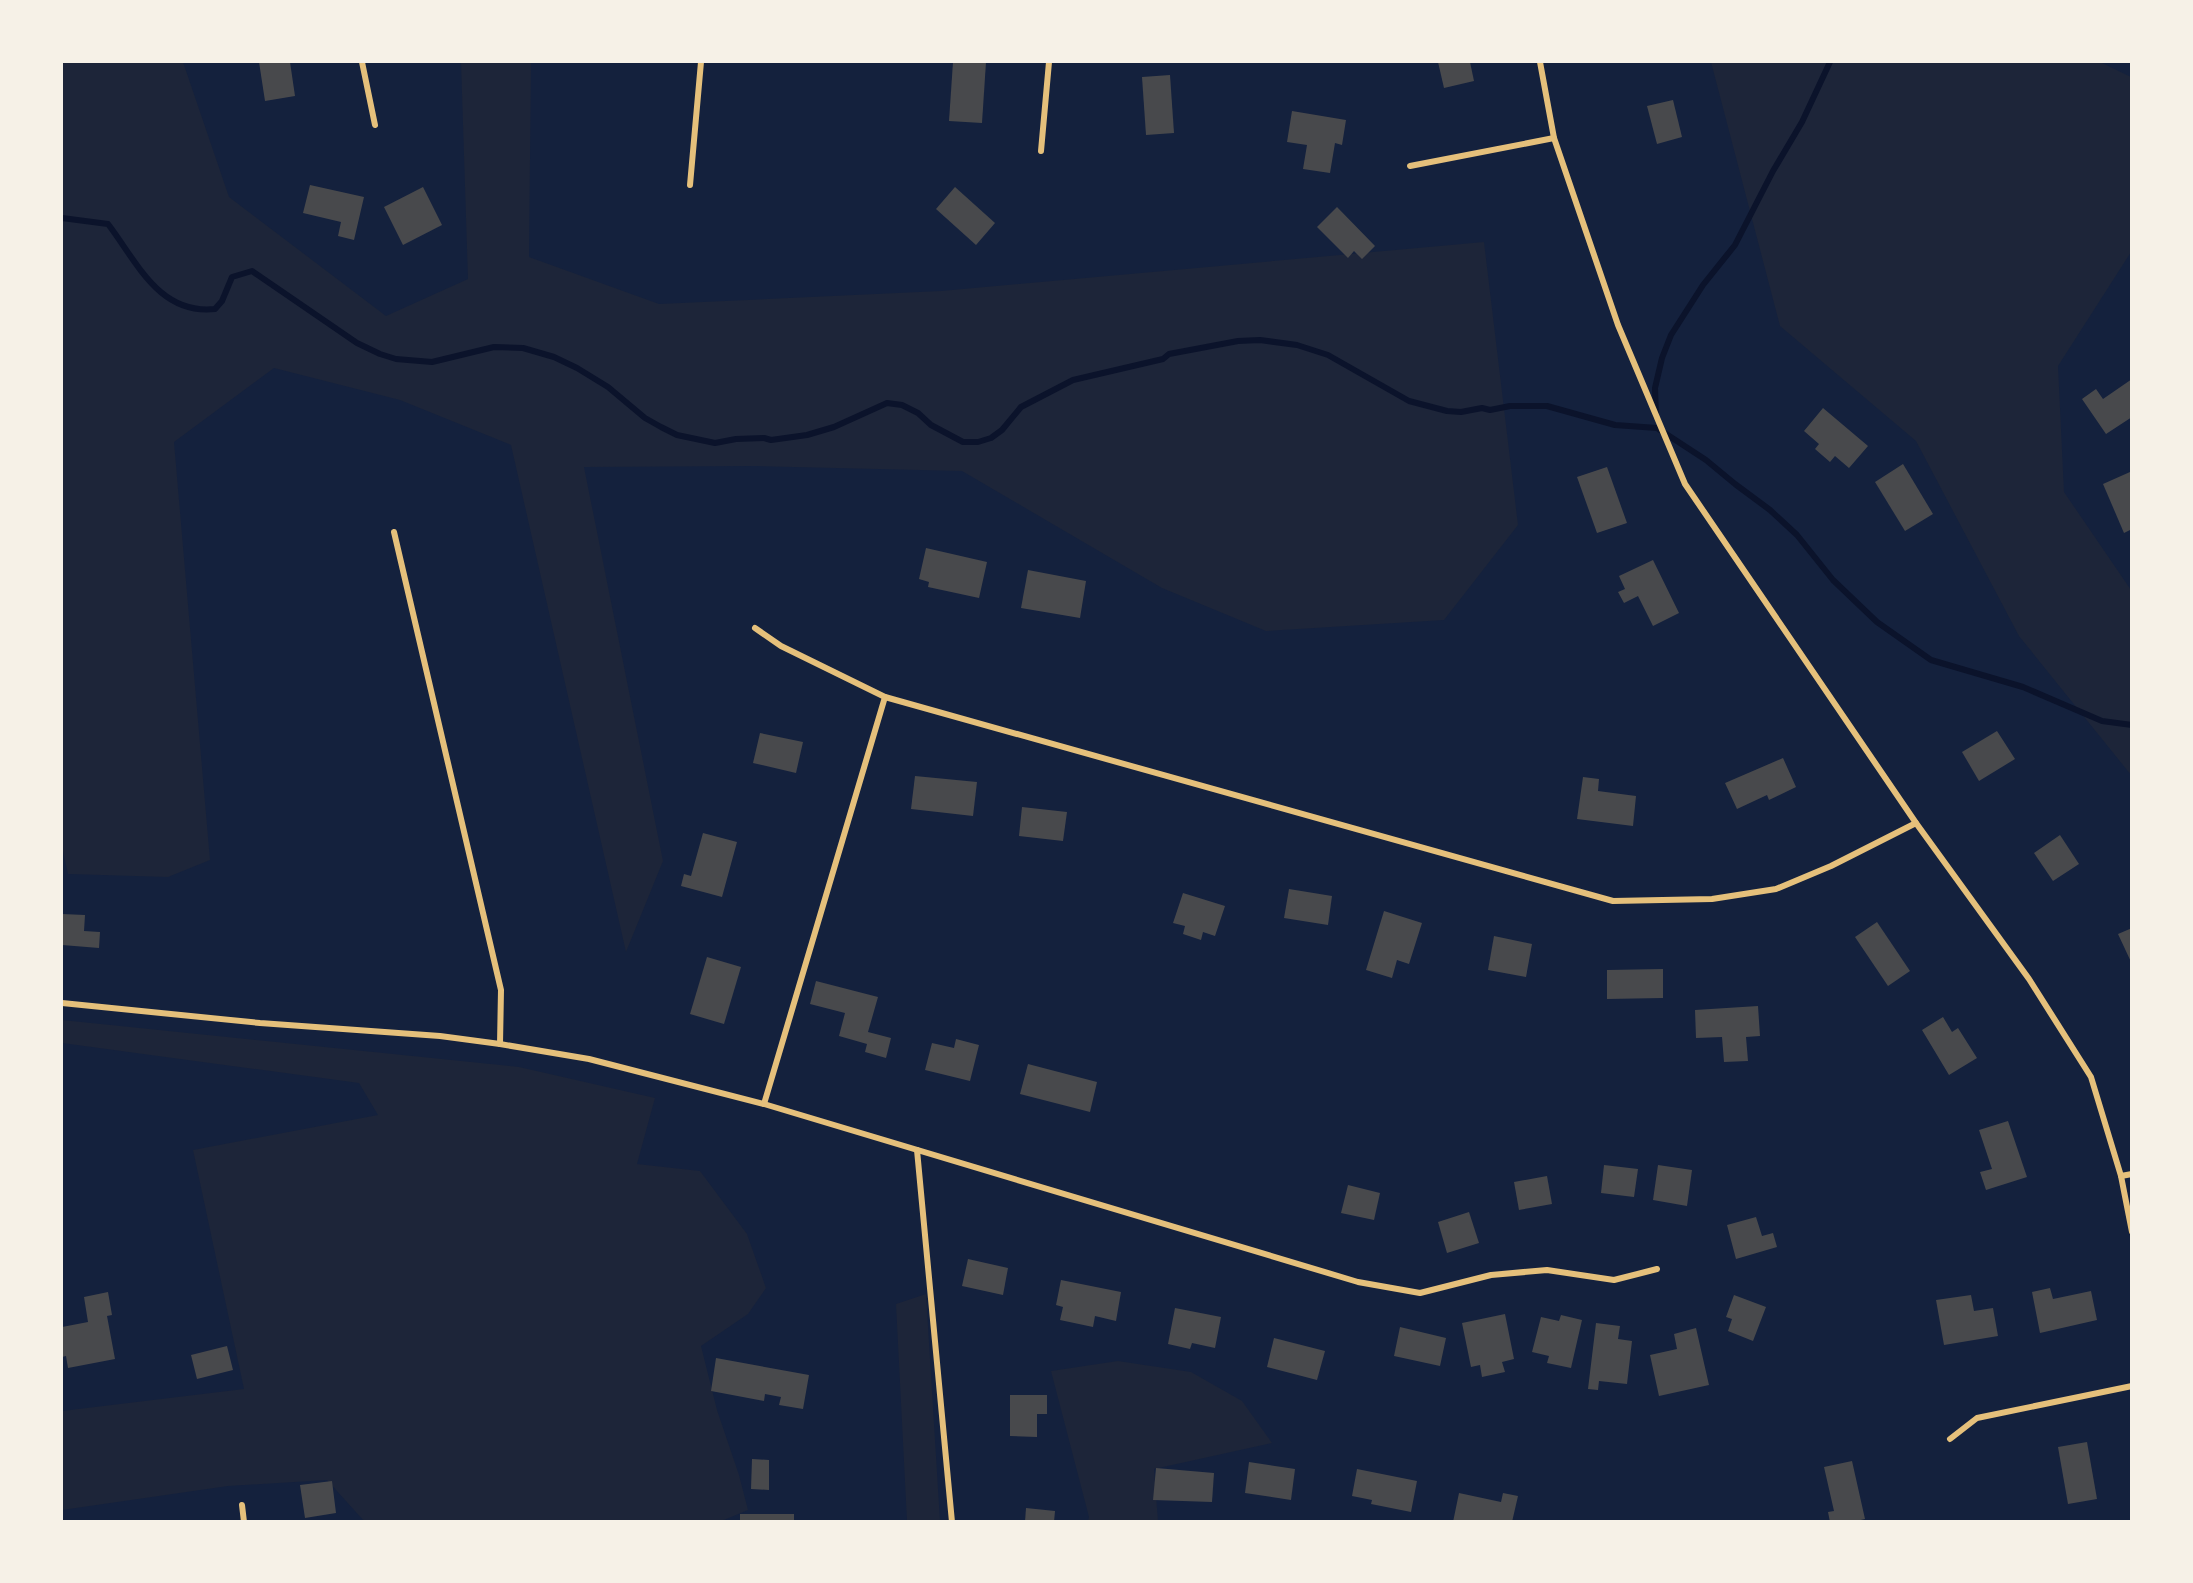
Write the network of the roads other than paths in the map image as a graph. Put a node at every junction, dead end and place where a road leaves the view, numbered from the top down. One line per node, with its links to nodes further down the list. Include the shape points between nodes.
1 (362, 62): 5 (street)
2 (701, 62): 9 (street)
3 (1049, 62): 7 (street)
4 (1540, 62): 6 (street)
5 (375, 125)
6 (1554, 138): 8 (street); 13 (street, via 1618,325 1685,484)
7 (1041, 151)
8 (1410, 166)
9 (690, 185)
10 (394, 532): 15 (street, via 501,990)
11 (756, 628): 12 (street, via 781,646)
12 (885, 698): 13 (street, via 1612,901 1712,899 1776,889); 16 (street)
13 (1916, 823): 19 (street, via 2030,979 2091,1077)
14 (62, 1003): 15 (street)
15 (500, 1044): 16 (street, via 589,1059)
16 (764, 1104): 17 (street)
17 (917, 1150): 21 (street, via 1358,1282 1420,1293 1491,1275 1547,1270 1614,1280); 26 (street)
18 (2132, 1174): 19 (street)
19 (2121, 1176): 20 (street)
20 (2132, 1232)
21 (1657, 1269)
22 (2132, 1386): 23 (street, via 1977,1418)
23 (1950, 1439)
24 (242, 1505): 25 (street)
25 (244, 1521)
26 (952, 1521)

